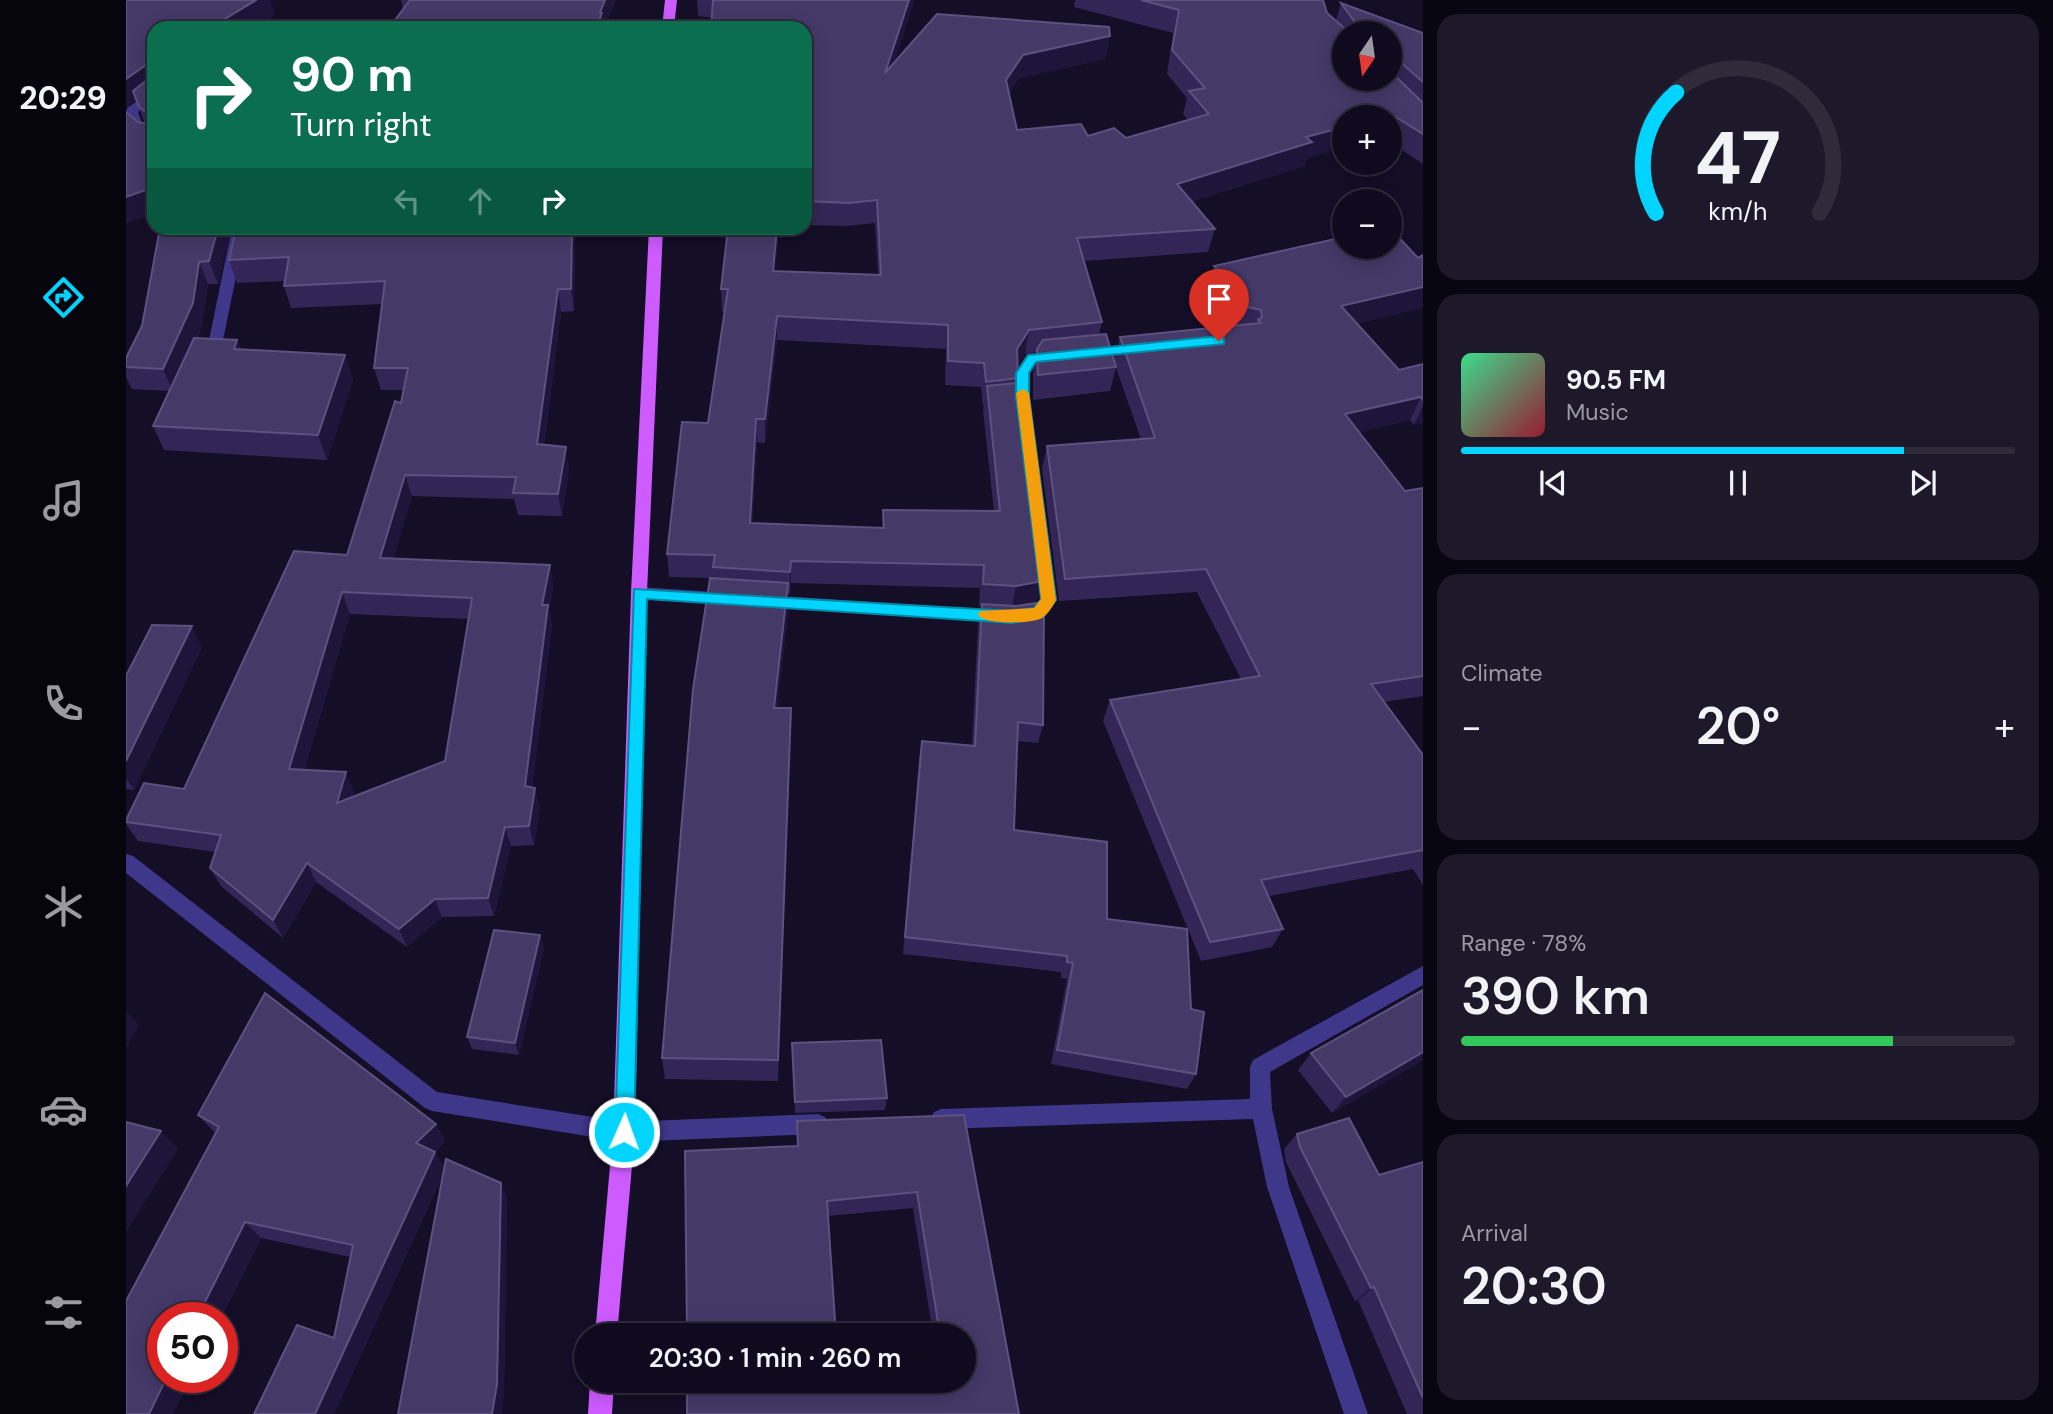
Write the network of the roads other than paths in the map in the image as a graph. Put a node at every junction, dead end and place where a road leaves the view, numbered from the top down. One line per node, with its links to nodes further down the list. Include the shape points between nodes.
1 (671, 0): 2 (main road)
2 (669, 21)
3 (147, 99): 4 (street, via 131,111 140,133)
4 (147, 137)
5 (238, 235): 7 (street)
6 (656, 235): 9 (main road)
7 (215, 345)
8 (1072, 355): 9 (street, via 1032,358 1023,373 1049,600 1038,613 1012,617)
9 (639, 593): 15 (main road)
10 (126, 862): 15 (street, via 432,1101)
11 (1423, 975): 12 (street, via 1260,1067)
12 (1261, 1109): 13 (street); 19 (street, via 1278,1187)
13 (927, 1120)
14 (844, 1123): 15 (street)
15 (624, 1132): 16 (main road)
16 (608, 1323)
17 (602, 1393): 18 (main road)
18 (600, 1414)
19 (1356, 1414)

